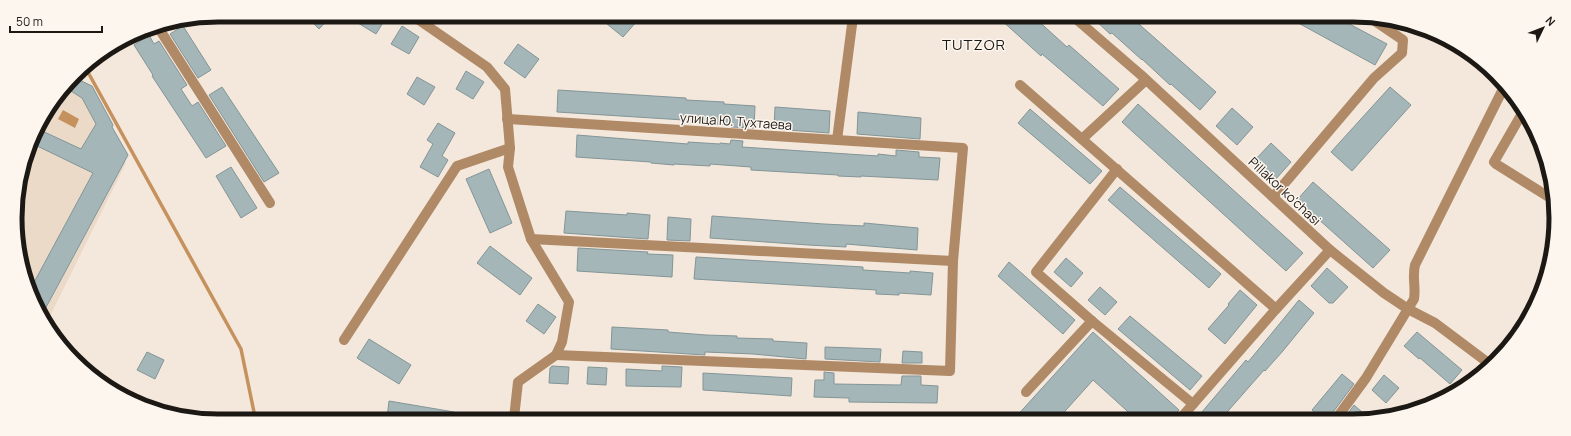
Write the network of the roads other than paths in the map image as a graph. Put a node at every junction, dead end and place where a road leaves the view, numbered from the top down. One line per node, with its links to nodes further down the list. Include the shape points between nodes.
1 (423, 22): 10 (street, via 487,67 505,88)
2 (852, 22): 12 (street)
3 (1080, 22): 6 (street, Pillakor ko'chasi)
4 (1380, 24): 16 (street, via 1403,40 1402,53 1374,78)
5 (160, 31): 17 (street)
6 (1146, 80): 11 (street); 16 (street, Pillakor ko'chasi)
7 (1020, 85): 11 (street)
8 (1502, 91): 22 (street, via 1415,265 1414,299)
9 (1520, 116): 15 (street, via 1494,162)
10 (507, 119): 12 (street, улица Ю. Тухтаева); 13 (street)
11 (1082, 139): 14 (street)
12 (837, 140): 20 (street, улица Ю. Тухтаева, via 963,148)
13 (510, 148): 18 (street, via 508,167); 24 (street, via 457,166)
14 (1117, 169): 21 (street); 23 (street, via 1036,272)
15 (1548, 196)
16 (1273, 197): 19 (street, Pillakor ko'chasi)
17 (270, 203)
18 (530, 239): 20 (street); 25 (street, via 569,302 562,342)
19 (1330, 250): 21 (street); 22 (street, Pillakor ko'chasi)
20 (953, 261): 25 (street, via 950,371)
21 (1276, 309): 28 (street)
22 (1408, 309): 26 (street, Pillakor ko'chasi, via 1435,323); 31 (street, via 1366,378)
23 (1092, 321): 27 (street); 28 (street)
24 (344, 340)
25 (556, 355): 29 (street, via 518,382)
26 (1486, 362)
27 (1026, 392)
28 (1193, 404): 30 (street)
29 (514, 414)
30 (1184, 414)
31 (1340, 414)

